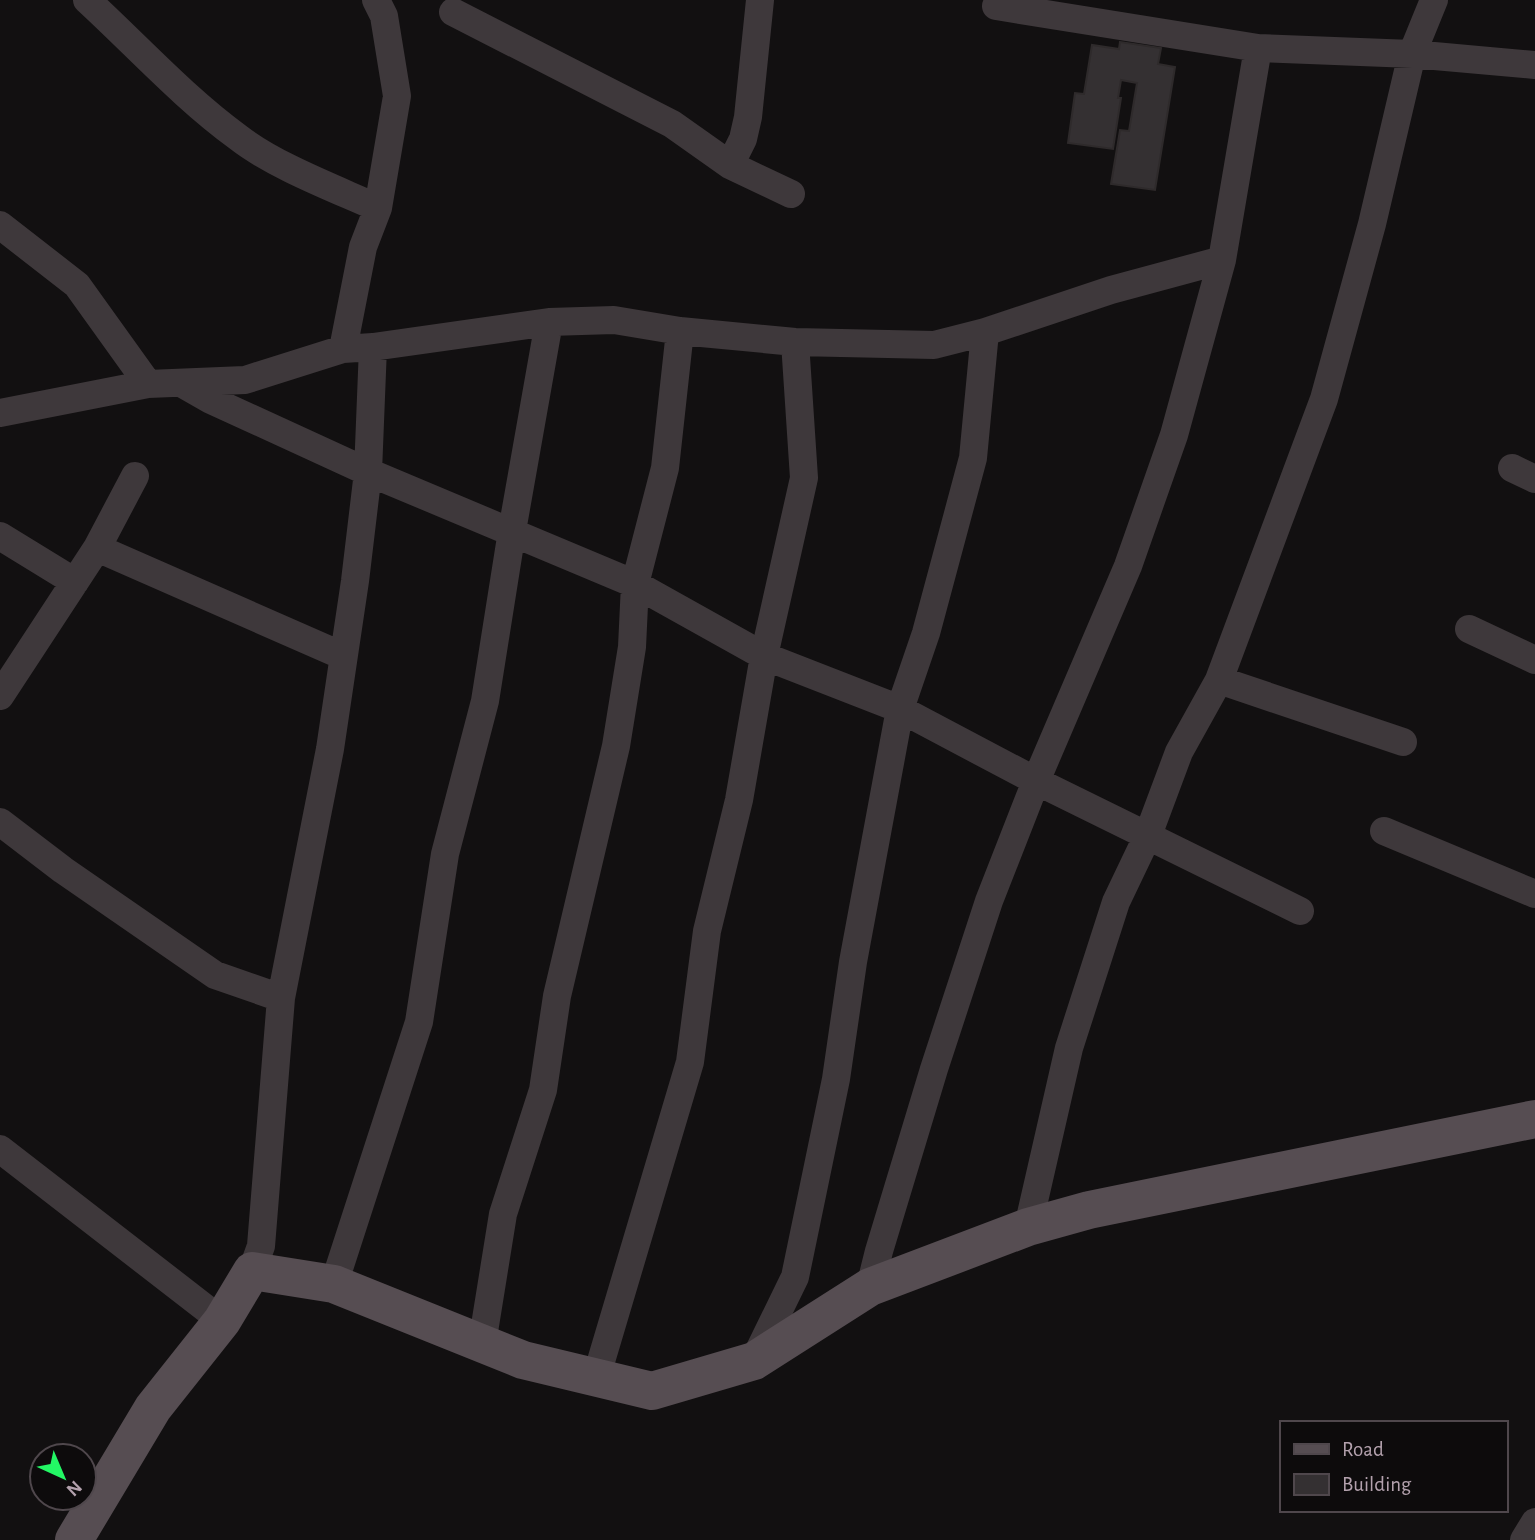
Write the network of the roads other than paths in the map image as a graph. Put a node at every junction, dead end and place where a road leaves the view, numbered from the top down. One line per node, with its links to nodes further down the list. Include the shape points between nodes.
1 (87, 0): 12 (street, via 240,140)
2 (376, 0): 12 (street, via 384,16 397,96)
3 (760, 0): 10 (street, via 748,117)
4 (999, 0): 7 (street, via 996,6)
5 (1434, 0): 8 (street)
6 (453, 12): 10 (street, via 672,124)
7 (1258, 48): 8 (street); 14 (street)
8 (1412, 54): 9 (street); 35 (street, via 1324,399)
9 (1535, 65)
10 (730, 165): 11 (street)
11 (791, 194)
12 (378, 208): 20 (street, via 363,247)
13 (0, 225): 21 (street, via 77,285)
14 (1222, 260): 17 (street, via 1111,290); 39 (street, via 1174,435 1137,540)
15 (549, 322): 16 (street, via 614,320); 19 (street); 26 (street)
16 (680, 331): 18 (street); 30 (street, via 665,468)
17 (985, 332): 18 (street, via 934,345); 37 (street, via 973,458 926,633)
18 (794, 342): 33 (street, via 804,478)
19 (373, 347): 20 (street); 24 (street)
20 (343, 349): 22 (street, via 245,380)
21 (148, 384): 22 (street); 23 (street)
22 (183, 384): 24 (street)
23 (0, 413)
24 (368, 472): 26 (street); 32 (street)
25 (135, 476): 28 (street)
26 (512, 531): 30 (street); 50 (street, via 485,701 445,854 419,1022)
27 (0, 536): 29 (street)
28 (97, 548): 29 (street); 32 (street)
29 (75, 582): 36 (street)
30 (635, 584): 33 (street); 53 (street, via 632,647 616,746 558,996 543,1090 503,1214)
31 (1469, 629): 34 (street)
32 (343, 656): 45 (street, via 330,749)
33 (764, 656): 37 (street); 55 (street, via 739,800 707,931 690,1062)
34 (1535, 660)
35 (1219, 680): 38 (street); 42 (street, via 1179,752)
36 (0, 696)
37 (900, 709): 39 (street); 54 (street, via 836,1079 795,1276)
38 (1403, 742)
39 (1036, 781): 42 (street); 51 (street, via 989,901)
40 (0, 822): 45 (street, via 215,975)
41 (1384, 831): 43 (street)
42 (1149, 835): 44 (street); 48 (street, via 1116,902 1069,1048)
43 (1535, 894)
44 (1300, 911)
45 (281, 998): 49 (street, via 261,1246)
46 (1535, 1119): 48 (main road, via 1089,1210)
47 (0, 1149): 52 (street)
48 (1028, 1227): 51 (main road)
49 (252, 1271): 50 (main road); 52 (main road)
50 (334, 1284): 53 (main road)
51 (870, 1287): 54 (main road)
52 (222, 1321): 57 (main road, via 153,1408)
53 (482, 1344): 55 (main road, via 523,1360)
54 (754, 1361): 55 (main road, via 652,1391)
55 (596, 1378)
56 (1535, 1521): 58 (street)
57 (74, 1540)
58 (1524, 1540)

